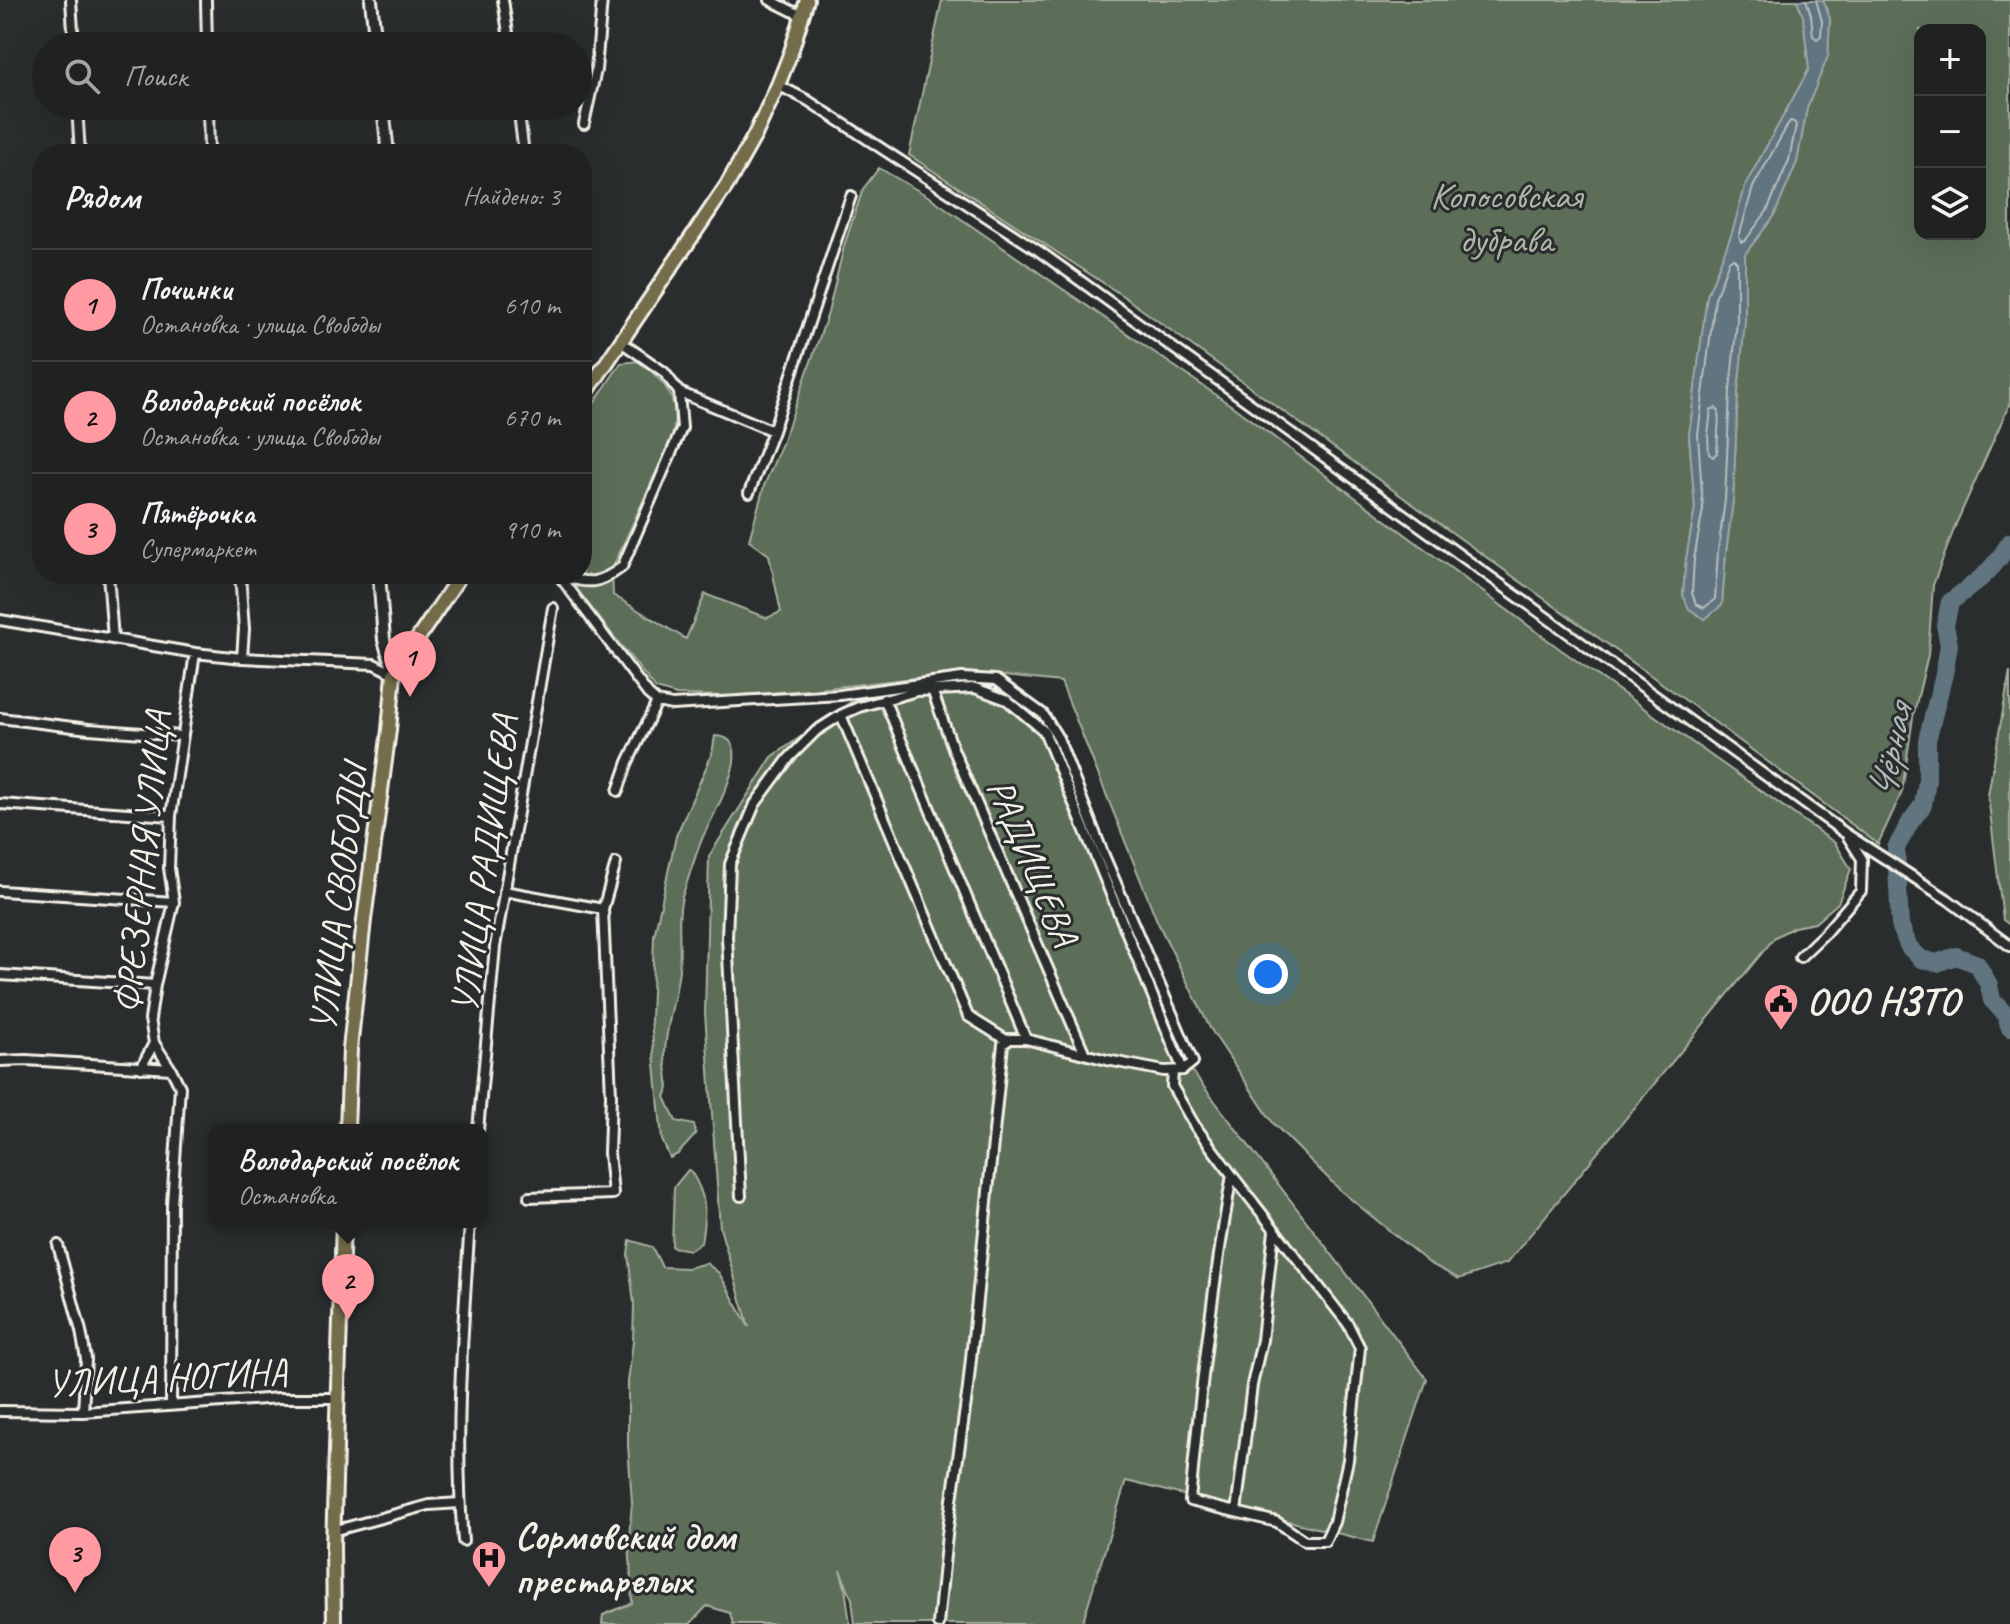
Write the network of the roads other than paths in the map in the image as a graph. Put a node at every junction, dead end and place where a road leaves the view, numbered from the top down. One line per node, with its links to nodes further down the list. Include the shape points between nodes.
1 (71, 0): 9 (street)
2 (206, 0): 10 (street)
3 (371, 0): 11 (street)
4 (503, 0): 12 (street)
5 (602, 0): 14 (street)
6 (770, 0): 8 (street)
7 (807, 0): 8 (main road)
8 (802, 16): 13 (main road)
9 (73, 32)
10 (207, 32)
11 (374, 32)
12 (508, 32)
13 (778, 85): 26 (main road, via 727,185); 52 (street, via 1039,251)
14 (592, 88)
15 (78, 120): 21 (street)
16 (208, 120): 22 (street)
17 (384, 120): 23 (street)
18 (520, 120): 24 (street)
19 (585, 120): 20 (street)
20 (584, 124)
21 (79, 144)
22 (209, 144)
23 (387, 144)
24 (523, 144)
25 (851, 196): 29 (street)
26 (621, 342): 27 (main road); 28 (street, via 664,372)
27 (592, 384)
28 (679, 392): 29 (street); 31 (street, via 682,428 622,567 607,579)
29 (773, 431): 30 (street)
30 (749, 493)
31 (592, 581)
32 (109, 584): 39 (street)
33 (241, 584): 41 (street)
34 (380, 584): 42 (street, via 384,640)
35 (454, 584): 42 (main road)
36 (565, 584): 45 (street)
37 (553, 608): 55 (street, УЛИЦА РАДИЩЕВА)
38 (0, 620): 39 (street)
39 (113, 639): 40 (street)
40 (195, 653): 41 (street); 48 (street, ФРЕЗЕРНАЯ УЛИЦА)
41 (242, 658): 42 (street, via 374,664)
42 (394, 674): 71 (main road, УЛИЦА СВОБОДЫ, via 350,1049)
43 (932, 690): 44 (street); 65 (street, РАДИЩЕВА); 69 (street, via 975,688 1007,700 1044,731)
44 (884, 699): 46 (street); 62 (street)
45 (657, 702): 49 (street); 69 (street, via 840,695 962,678 996,680 1043,714 1058,738 1193,1062)
46 (841, 715): 63 (street, via 968,1016); 74 (street, via 816,731 780,769 755,804 730,864 727,937)
47 (0, 718): 48 (street)
48 (182, 736): 51 (street, ФРЕЗЕРНАЯ УЛИЦА)
49 (618, 791)
50 (0, 804): 51 (street)
51 (171, 816): 56 (street, ФРЕЗЕРНАЯ УЛИЦА)
52 (1845, 833): 58 (street); 59 (street, via 1862,859 1861,891)
53 (616, 863): 57 (street)
54 (0, 891): 56 (street)
55 (504, 891): 57 (street); 72 (street, УЛИЦА РАДИЩЕВА)
56 (174, 902): 61 (street, ФРЕЗЕРНАЯ УЛИЦА)
57 (603, 909): 75 (street, via 613,1194)
58 (2010, 946)
59 (1800, 957)
60 (0, 975): 61 (street)
61 (155, 985): 64 (street, ФРЕЗЕРНАЯ УЛИЦА, via 150,1019)
62 (1026, 1039): 63 (street); 65 (street)
63 (1006, 1040): 89 (street)
64 (154, 1043): 67 (street); 68 (street, ФРЕЗЕРНАЯ УЛИЦА)
65 (1085, 1054): 70 (street)
66 (0, 1061): 67 (street)
67 (141, 1068): 68 (street)
68 (171, 1069): 81 (street, ФРЕЗЕРНАЯ УЛИЦА, via 180,1087 172,1204)
69 (1183, 1070): 70 (street)
70 (1173, 1071): 73 (street, via 1172,1086)
71 (347, 1124)
72 (479, 1124)
73 (1232, 1175): 78 (street); 85 (street, via 1190,1501)
74 (741, 1196)
75 (529, 1197)
76 (343, 1228): 80 (main road)
77 (470, 1228): 84 (street)
78 (1274, 1230): 85 (street); 85 (street, via 1348,1324 1360,1348 1348,1460 1325,1541 1305,1541 1277,1522)
79 (58, 1245): 83 (street, via 86,1359)
80 (336, 1398): 81 (street, УЛИЦА НОГИНА); 86 (main road)
81 (171, 1405): 83 (street, УЛИЦА НОГИНА)
82 (0, 1411): 83 (street, УЛИЦА НОГИНА)
83 (83, 1412)
84 (460, 1503): 86 (street, via 429,1505); 87 (street)
85 (1236, 1512)
86 (333, 1531): 88 (main road)
87 (463, 1541)
88 (334, 1624)
89 (938, 1624)

